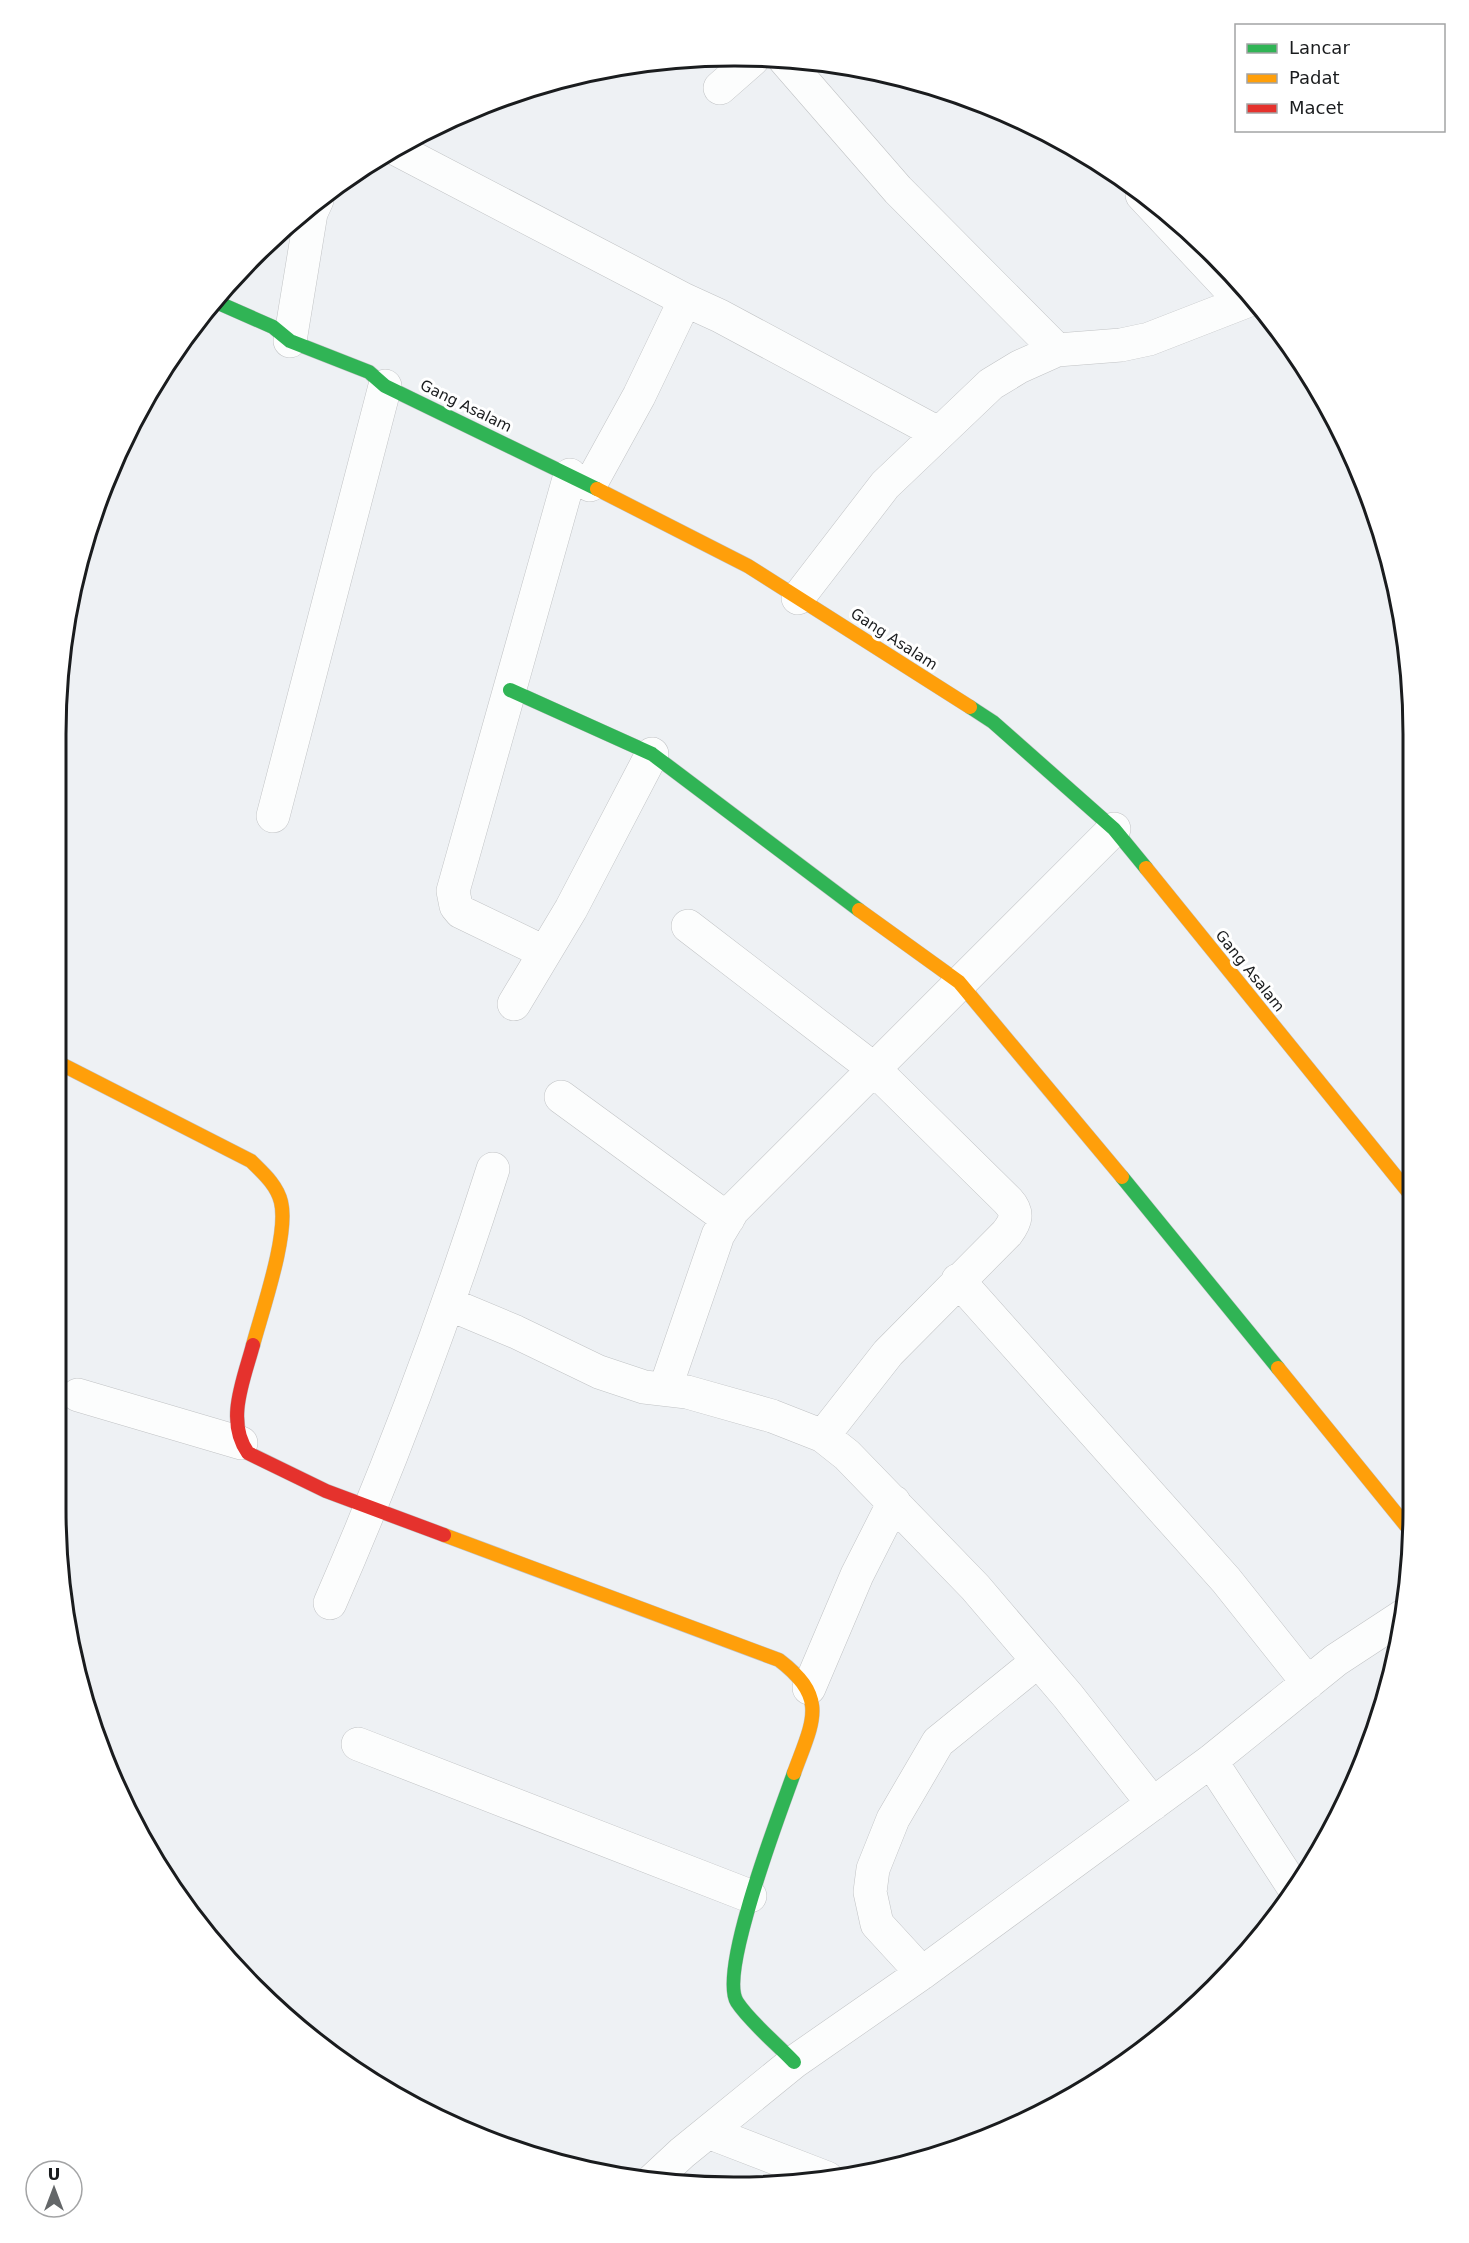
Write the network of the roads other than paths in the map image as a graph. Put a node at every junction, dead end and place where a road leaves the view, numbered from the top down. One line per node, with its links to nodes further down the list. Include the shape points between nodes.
1 (745, 66): 3 (street)
2 (791, 69): 10 (street, via 898,190)
3 (720, 88)
4 (405, 154): 6 (street)
5 (309, 219): 9 (street)
6 (685, 300): 12 (street); 13 (street, via 639,396)
7 (1244, 302): 10 (street, via 1149,339)
8 (222, 306): 9 (street, Gang Asalam, via 273,327)
9 (290, 341): 11 (street, Gang Asalam, via 369,372)
10 (1057, 350): 12 (street, via 991,384)
11 (385, 386): 13 (street, Gang Asalam); 17 (street)
12 (938, 433): 14 (street, via 885,485)
13 (580, 480): 14 (street, Gang Asalam, via 748,566); 15 (street)
14 (798, 598): 18 (street, Gang Asalam, via 993,722)
15 (510, 690): 16 (street); 20 (street, via 454,886 454,899 461,912)
16 (652, 754): 20 (street, via 571,909); 21 (street, via 788,859)
17 (273, 816)
18 (1114, 829): 21 (street); 27 (street, Gang Asalam)
19 (688, 926): 24 (street)
20 (544, 952): 22 (street)
21 (959, 982): 24 (street); 37 (street, via 1048,1085)
22 (514, 1004)
23 (66, 1067): 34 (street, via 251,1161 280,1195 285,1215 236,1412)
24 (874, 1069): 28 (street, via 750,1192); 29 (street, via 1014,1208 1015,1220 1007,1233)
25 (561, 1096): 28 (street)
26 (493, 1169): 30 (street)
27 (1403, 1185)
28 (728, 1219): 31 (street, via 718,1235)
29 (958, 1280): 33 (street, via 888,1353); 41 (street, via 1226,1580)
30 (449, 1304): 31 (street, via 599,1372 644,1387); 36 (street)
31 (665, 1389): 33 (street, via 772,1416)
32 (78, 1395): 34 (street)
33 (823, 1436): 35 (street)
34 (241, 1443): 36 (street, via 259,1460)
35 (894, 1502): 40 (street); 42 (street, via 857,1575)
36 (372, 1507): 38 (street); 42 (street, via 779,1660)
37 (1403, 1521)
38 (330, 1603)
39 (1393, 1623): 41 (street)
40 (1038, 1661): 45 (street); 48 (street, via 938,1742 893,1819 873,1869 870,1892 877,1924)
41 (1308, 1683): 44 (street)
42 (809, 1688): 47 (street, via 813,1709 807,1737)
43 (358, 1744): 47 (street)
44 (1211, 1761): 45 (street); 46 (street)
45 (1153, 1803): 48 (street)
46 (1289, 1881)
47 (750, 1896): 49 (street, via 733,1975 733,1994)
48 (922, 1973): 49 (street)
49 (794, 2062): 50 (street)
50 (708, 2132): 51 (street); 52 (street)
51 (812, 2172)
52 (661, 2173)

